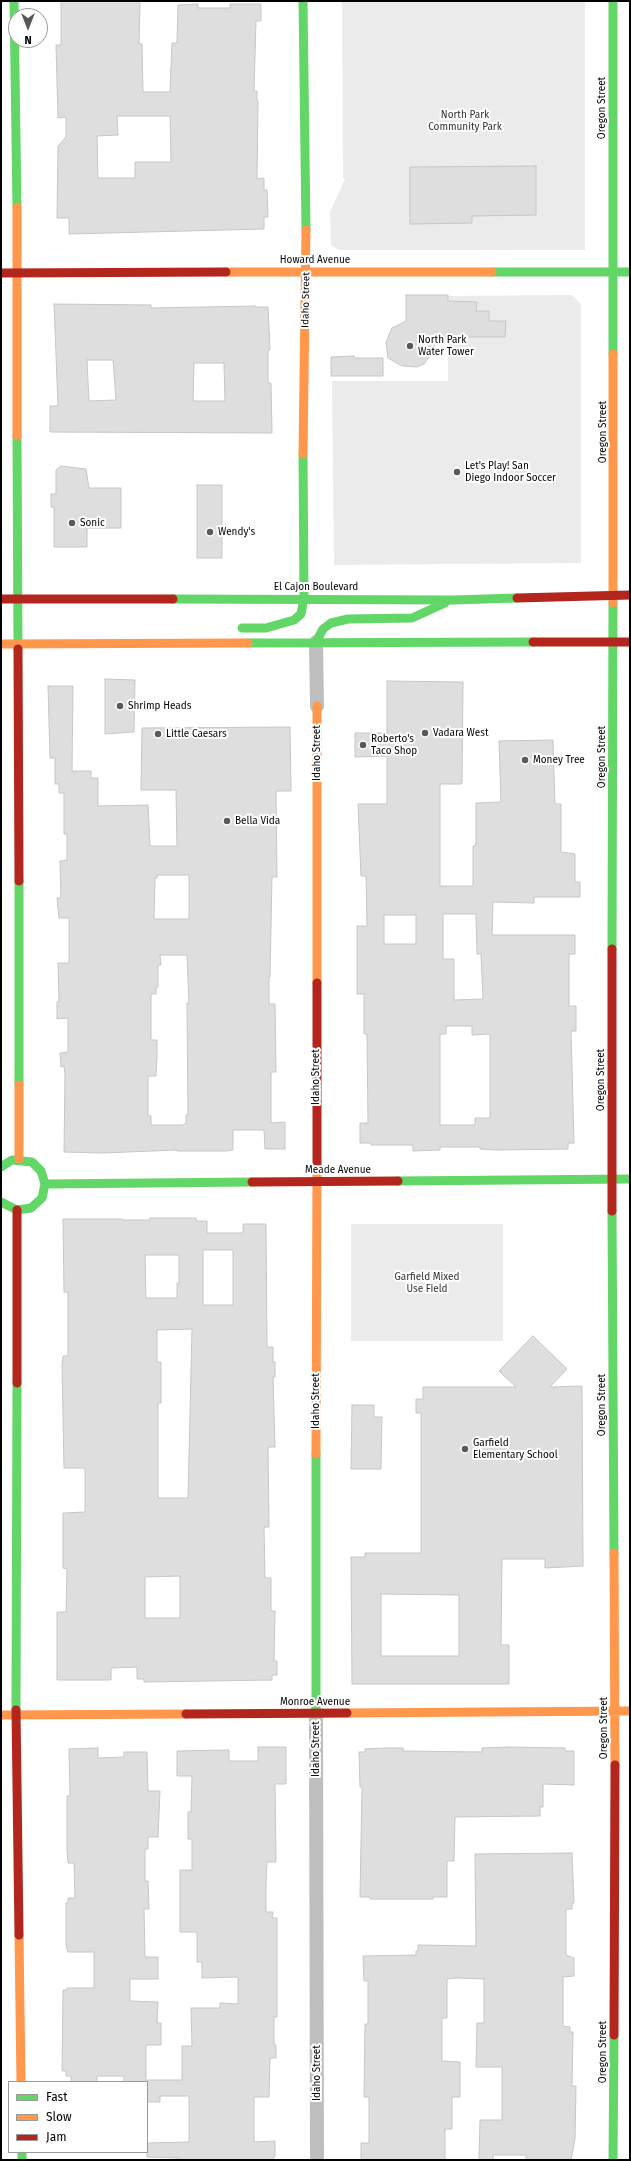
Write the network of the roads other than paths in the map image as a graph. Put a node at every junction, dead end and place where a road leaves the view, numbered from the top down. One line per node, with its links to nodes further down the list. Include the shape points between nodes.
1 (14, 1): 7 (street)
2 (304, 1): 4 (street, Idaho Street)
3 (613, 1): 8 (street, Oregon Street)
4 (307, 271): 7 (street, Howard Avenue); 8 (street, Howard Avenue); 11 (street, Idaho Street, via 303,447)
5 (630, 272): 8 (street, Howard Avenue)
6 (1, 273): 7 (street, Howard Avenue)
7 (18, 273): 13 (street)
8 (612, 273): 9 (street, Oregon Street)
9 (612, 596): 10 (street, El Cajon Boulevard); 14 (street, El Cajon Boulevard); 18 (street, Oregon Street)
10 (630, 596)
11 (304, 598): 13 (street, El Cajon Boulevard); 14 (street, El Cajon Boulevard); 15 (street, Idaho Street, via 301,614 294,620 266,628)
12 (1, 599): 13 (street, El Cajon Boulevard)
13 (18, 599): 20 (street)
14 (454, 600): 17 (street, via 412,618 348,619 331,623 323,629)
15 (230, 628)
16 (196, 632): 21 (street)
17 (316, 642): 18 (street); 21 (street); 23 (street, Idaho Street)
18 (612, 642): 19 (street); 26 (street, Oregon Street)
19 (630, 642)
20 (18, 643): 21 (street); 22 (street); 24 (street)
21 (183, 643)
22 (1, 644)
23 (317, 706): 28 (street, Idaho Street)
24 (19, 1159): 25 (street); 29 (street, via 37,1166)
25 (1, 1167)
26 (612, 1179): 27 (street, Meade Avenue); 28 (street, Meade Avenue); 32 (street, Oregon Street)
27 (630, 1179)
28 (315, 1181): 29 (street, Meade Avenue); 34 (street, Idaho Street)
29 (45, 1184): 31 (street, via 45,1191 37,1203 31,1208)
30 (1, 1202): 31 (street)
31 (17, 1210): 36 (street)
32 (616, 1711): 33 (street, Monroe Avenue); 34 (street, Monroe Avenue); 39 (street, Oregon Street)
33 (630, 1711)
34 (316, 1713): 36 (street, Monroe Avenue); 38 (street, Idaho Street)
35 (1, 1715): 36 (street, Monroe Avenue)
36 (16, 1715): 37 (street)
37 (21, 2081)
38 (317, 2160)
39 (613, 2160)

